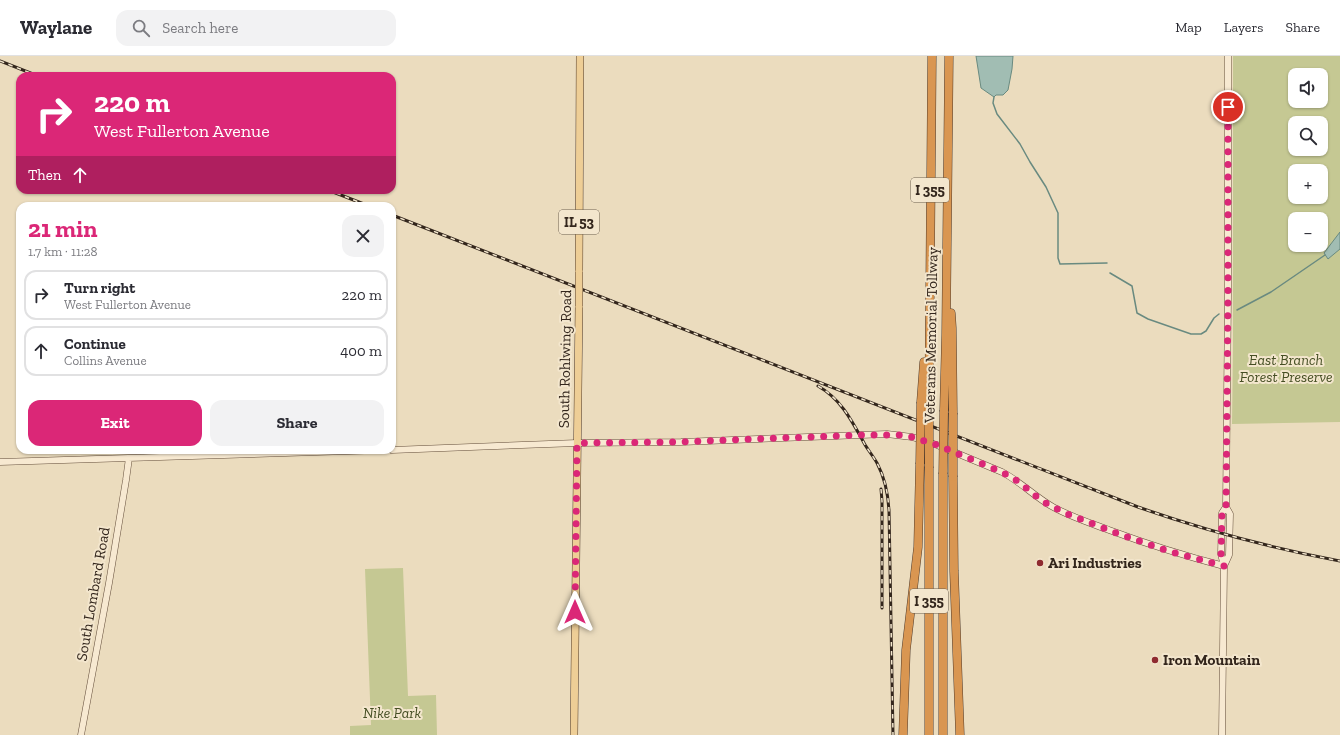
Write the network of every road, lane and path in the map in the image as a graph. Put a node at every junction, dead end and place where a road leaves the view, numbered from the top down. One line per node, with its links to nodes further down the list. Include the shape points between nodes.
1 (580, 56): 7 (main road, South Rohlwing Road / IL 53, bridge)
2 (932, 56): 6 (highway, Veterans Memorial Tollway / I 355, via 929,324)
3 (949, 56): 5 (highway, Veterans Memorial Tollway / I 355)
4 (1228, 56): 12 (street, via 1226,507 1230,514 1229,555)
5 (947, 262): 17 (highway, Veterans Memorial Tollway / I 355, bridge, via 943,474); 18 (highway, bridge, via 952,328 954,571)
6 (925, 403): 15 (highway, bridge, via 920,464 918,547 906,650); 16 (highway, Veterans Memorial Tollway / I 355, bridge, via 929,468)
7 (577, 443): 8 (street); 12 (street, via 681,442 887,434 912,437 1002,472 1052,507 1088,522 1171,552); 14 (main road, South Rohlwing Road / IL 53)
8 (396, 450)
9 (254, 454): 10 (street)
10 (129, 458): 11 (street); 13 (street, South Lombard Road)
11 (0, 462)
12 (1224, 566): 19 (street)
13 (81, 735)
14 (574, 735)
15 (903, 735)
16 (929, 735)
17 (944, 735)
18 (960, 735)
19 (1222, 735)

